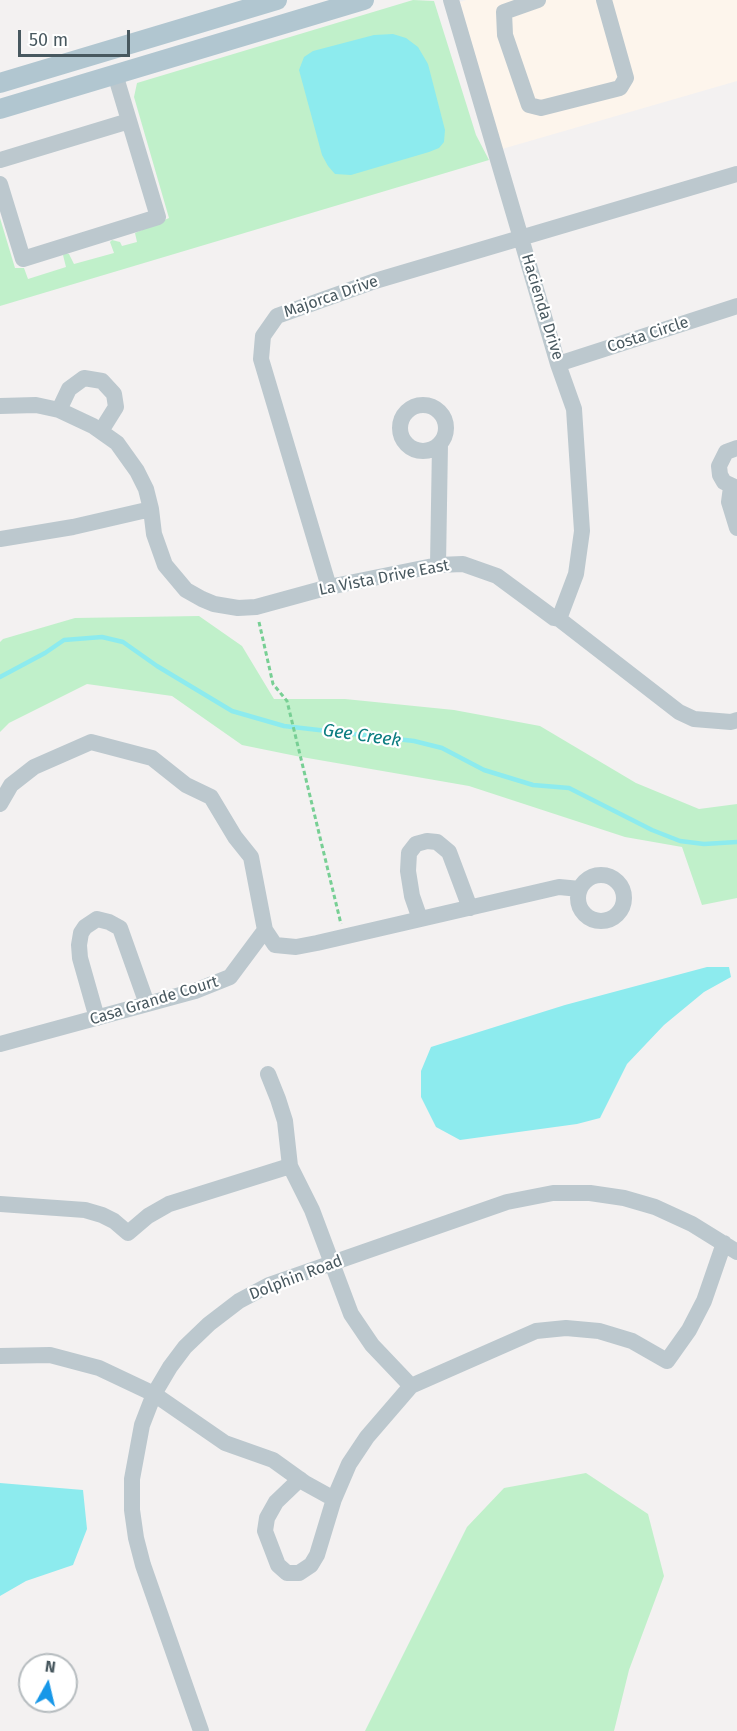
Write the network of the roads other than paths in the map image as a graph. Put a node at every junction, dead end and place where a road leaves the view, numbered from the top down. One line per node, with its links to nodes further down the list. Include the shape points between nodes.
1 (277, 0): 7 (main road)
2 (364, 0): 6 (main road)
3 (451, 0): 13 (street, Hacienda Drive)
4 (538, 0): 5 (street, via 504,12 505,35 529,105 541,108 620,88 626,78)
5 (604, 0)
6 (115, 74): 8 (main road); 9 (street)
7 (0, 83)
8 (0, 109)
9 (129, 121): 10 (street); 12 (street, via 158,217 23,260)
10 (0, 160)
11 (737, 174): 13 (street)
12 (0, 184)
13 (521, 237): 15 (street, Hacienda Drive); 26 (street, Majorca Drive, via 375,281 277,316 263,336 261,359)
14 (737, 306): 15 (street, Costa Circle)
15 (558, 364): 27 (street, Hacienda Drive, via 573,409 582,531 576,574)
16 (0, 406): 17 (street, via 36,405)
17 (59, 410): 18 (street); 18 (street, via 69,389 84,378 102,381 114,394 116,407)
18 (101, 431): 22 (street, La Vista Drive East, via 117,443 137,471)
19 (440, 444): 25 (street)
20 (737, 448): 21 (street, via 726,452 719,466 724,482)
21 (734, 487): 23 (street, via 729,502)
22 (151, 509): 24 (street); 26 (street, La Vista Drive East, via 154,534 165,565 186,590 214,604 256,607)
23 (737, 528)
24 (0, 539)
25 (438, 565): 26 (street, La Vista Drive East); 27 (street, La Vista Drive East, via 463,564 498,576)
26 (329, 587)
27 (559, 619): 28 (street, La Vista Drive East, via 679,712 694,719)
28 (737, 720)
29 (0, 804): 33 (street, via 11,785 34,767 91,742 152,758 186,785 211,797 251,857)
30 (580, 889): 31 (street, via 559,887)
31 (470, 908): 32 (street); 32 (street, via 449,852 437,842 427,840 416,844 409,853 412,896)
32 (420, 919): 33 (street, via 296,947 275,945)
33 (265, 930): 34 (street, Casa Grande Court, via 230,977)
34 (147, 1004): 35 (street, Casa Grande Court); 35 (street, via 120,928 97,919 85,927 79,945)
35 (97, 1018): 36 (street, Casa Grande Court)
36 (0, 1044)
37 (268, 1074): 38 (street, via 285,1121)
38 (290, 1166): 39 (street, via 170,1204 128,1233 108,1218 85,1210); 41 (street, via 312,1210)
39 (0, 1204)
40 (730, 1248): 41 (street, Dolphin Road, via 656,1207 590,1193 553,1193 507,1202); 43 (street, via 689,1330 667,1361 632,1341 599,1331 566,1328 536,1331)
41 (331, 1264): 43 (street, via 351,1314 372,1345); 44 (street, Dolphin Road, via 269,1285 239,1301 186,1347)
42 (0, 1356): 44 (street, via 72,1360)
43 (411, 1386): 46 (street, via 367,1437 349,1464)
44 (154, 1394): 45 (street, via 225,1443 273,1460); 47 (street, Dolphin Road, via 136,1452 132,1510 144,1565)
45 (300, 1479): 46 (street); 46 (street, via 276,1502 265,1531 278,1565 287,1573 299,1573 311,1565)
46 (334, 1499)
47 (201, 1731)

